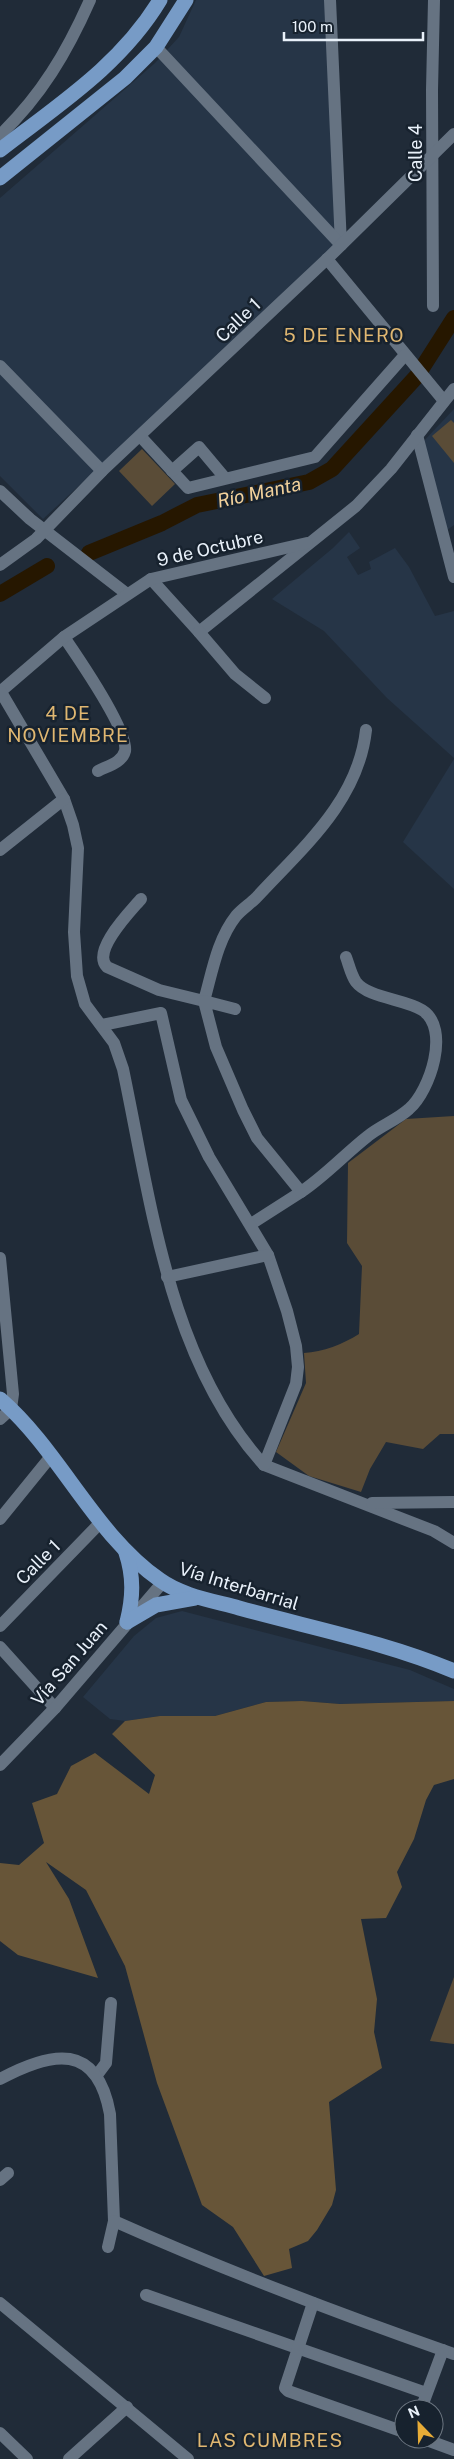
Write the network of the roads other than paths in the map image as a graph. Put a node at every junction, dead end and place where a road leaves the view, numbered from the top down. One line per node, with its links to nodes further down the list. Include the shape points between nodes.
1 (90, 0): 9 (street, via 36,97)
2 (160, 0): 7 (main road, via 130,43 112,61)
3 (186, 0): 6 (main road)
4 (330, 0): 14 (street)
5 (434, 0): 12 (street, Calle 4)
6 (156, 47): 11 (main road, via 125,78); 14 (street)
7 (23, 132): 10 (main road); 11 (main road, via 32,132 36,136 38,142)
8 (454, 134): 12 (street, Calle 1)
9 (0, 135)
10 (0, 150)
11 (33, 150): 13 (main road)
12 (432, 154): 14 (street, Calle 1); 16 (street, Calle 4)
13 (0, 178)
14 (340, 246): 15 (street, Calle 1)
15 (326, 259): 17 (street); 21 (street, Calle 1)
16 (433, 306)
17 (408, 358): 19 (street, via 431,386); 24 (street, via 315,458)
18 (0, 366): 22 (street)
19 (451, 395): 20 (street, 9 de Octubre)
20 (418, 435): 27 (street, 9 de Octubre, via 356,506); 29 (street)
21 (140, 436): 22 (street, Calle 1); 23 (street)
22 (102, 471): 26 (street, Calle 1)
23 (172, 471): 24 (street, via 188,488); 24 (street, via 199,447)
24 (225, 478)
25 (0, 491): 26 (street)
26 (44, 530): 28 (street, Calle 1, via 26,548); 31 (street)
27 (309, 542): 30 (street, 9 de Octubre); 32 (street, 9 de Octubre)
28 (0, 565)
29 (454, 577)
30 (151, 580): 31 (street); 32 (street, 9 de Octubre)
31 (127, 594): 33 (street)
32 (199, 632): 35 (street, via 235,674)
33 (64, 637): 34 (street); 37 (street, via 103,694 125,744 118,761)
34 (0, 692): 38 (street)
35 (265, 698)
36 (366, 730): 43 (street, via 360,763 335,812 236,917 221,941)
37 (98, 771)
38 (64, 799): 39 (street); 46 (street, via 78,848 74,932 77,976 85,1004)
39 (0, 850)
40 (141, 899): 42 (street, via 115,930 102,962)
41 (346, 958): 47 (street, via 356,982 365,990 424,1010 434,1025 434,1064 410,1109 368,1135)
42 (159, 990): 43 (street); 45 (street)
43 (204, 1001): 44 (street); 47 (street, via 216,1047 257,1138)
44 (235, 1008)
45 (161, 1013): 46 (street); 48 (street, via 182,1100 209,1157)
46 (102, 1025): 51 (street, via 114,1043 123,1069)
47 (301, 1192): 48 (street)
48 (251, 1224): 49 (street)
49 (268, 1255): 51 (street); 54 (street, via 287,1311 298,1367 291,1401)
50 (0, 1258): 52 (street, via 12,1379)
51 (167, 1278): 54 (street, via 192,1346 215,1394 245,1445)
52 (4, 1409): 53 (main road, Vía Interbarrial)
53 (52, 1456): 57 (street); 58 (main road, Vía Interbarrial)
54 (264, 1465): 56 (street)
55 (454, 1502): 56 (street)
56 (366, 1503): 59 (street, via 434,1531)
57 (0, 1519)
58 (101, 1522): 60 (main road, Vía Interbarrial); 64 (street, Calle 1)
59 (454, 1543)
60 (126, 1551): 61 (main road, Vía Interbarrial); 63 (main road, via 132,1582)
61 (163, 1582): 62 (main road, Vía Interbarrial); 63 (street, Vía San Juan)
62 (203, 1598): 63 (main road, via 178,1599 156,1605); 66 (main road, Vía Interbarrial, via 375,1643)
63 (127, 1622): 67 (street, Vía San Juan)
64 (0, 1626)
65 (0, 1647): 67 (street)
66 (454, 1671)
67 (55, 1708): 68 (street, Vía San Juan)
68 (0, 1766)
69 (111, 2003): 70 (street, via 106,2063)
70 (97, 2075): 71 (street, via 87,2066 69,2059 48,2058); 72 (street, via 110,2114)
71 (0, 2078)
72 (114, 2221): 73 (street); 76 (street)
73 (108, 2247)
74 (146, 2294): 77 (street)
75 (0, 2303): 81 (street)
76 (312, 2303): 77 (street); 78 (street)
77 (297, 2348): 79 (street); 82 (street, via 285,2384 288,2391)
78 (448, 2352): 79 (street)
79 (426, 2392): 80 (street)
80 (424, 2399)
81 (127, 2407): 85 (street); 86 (street)
82 (394, 2428)
83 (0, 2433): 84 (street)
84 (27, 2459)
85 (69, 2459)
86 (188, 2459)

